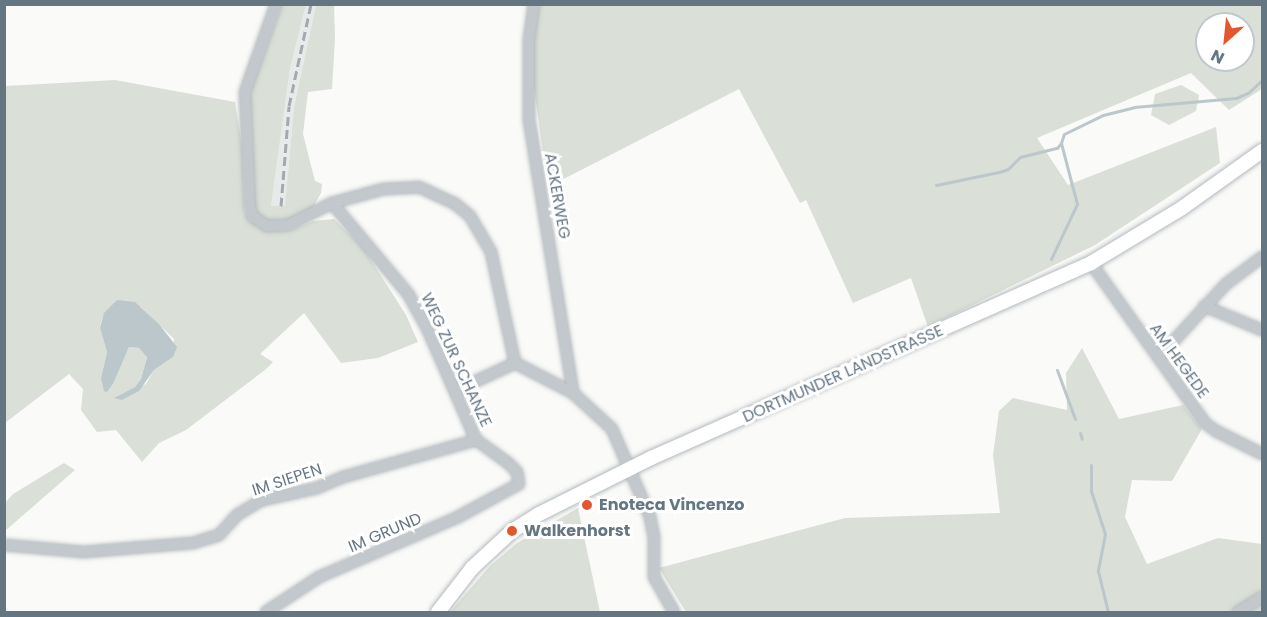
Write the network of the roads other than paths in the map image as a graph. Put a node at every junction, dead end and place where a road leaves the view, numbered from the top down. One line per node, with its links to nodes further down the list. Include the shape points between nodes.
1 (276, 4): 4 (street, via 245,92 251,213 261,224 288,225)
2 (534, 4): 12 (street, ACKERWEG, via 528,41 529,120)
3 (1263, 151): 6 (main road, DORTMUNDER LANDSTRASSE, via 1182,208)
4 (332, 204): 10 (street, via 384,189 419,187 454,203 470,216 491,252); 11 (street, WEG ZUR SCHANZE, via 409,295)
5 (1263, 257): 7 (street)
6 (1091, 263): 9 (street, AM HEGEDE); 15 (main road, DORTMUNDER LANDSTRASSE)
7 (1204, 306): 8 (street); 9 (street)
8 (1263, 330)
9 (1159, 357): 14 (street, AM HEGEDE, via 1205,423)
10 (515, 363): 11 (street); 12 (street)
11 (455, 392): 13 (street, WEG ZUR SCHANZE)
12 (573, 393): 15 (street, via 612,429)
13 (476, 440): 16 (street, WEG ZUR SCHANZE, via 517,472); 17 (street, IM SIEPEN, via 317,488 262,500 237,515 219,535 193,543 84,552)
14 (1263, 454)
15 (628, 470): 20 (main road, DORTMUNDER LANDSTRASSE, via 568,498 512,531 472,568); 21 (street, via 650,517 657,585)
16 (519, 484): 19 (street, IM GRUND, via 458,517 320,577)
17 (4, 545)
18 (1263, 597): 22 (street)
19 (266, 612)
20 (438, 612)
21 (674, 612)
22 (1238, 612)

